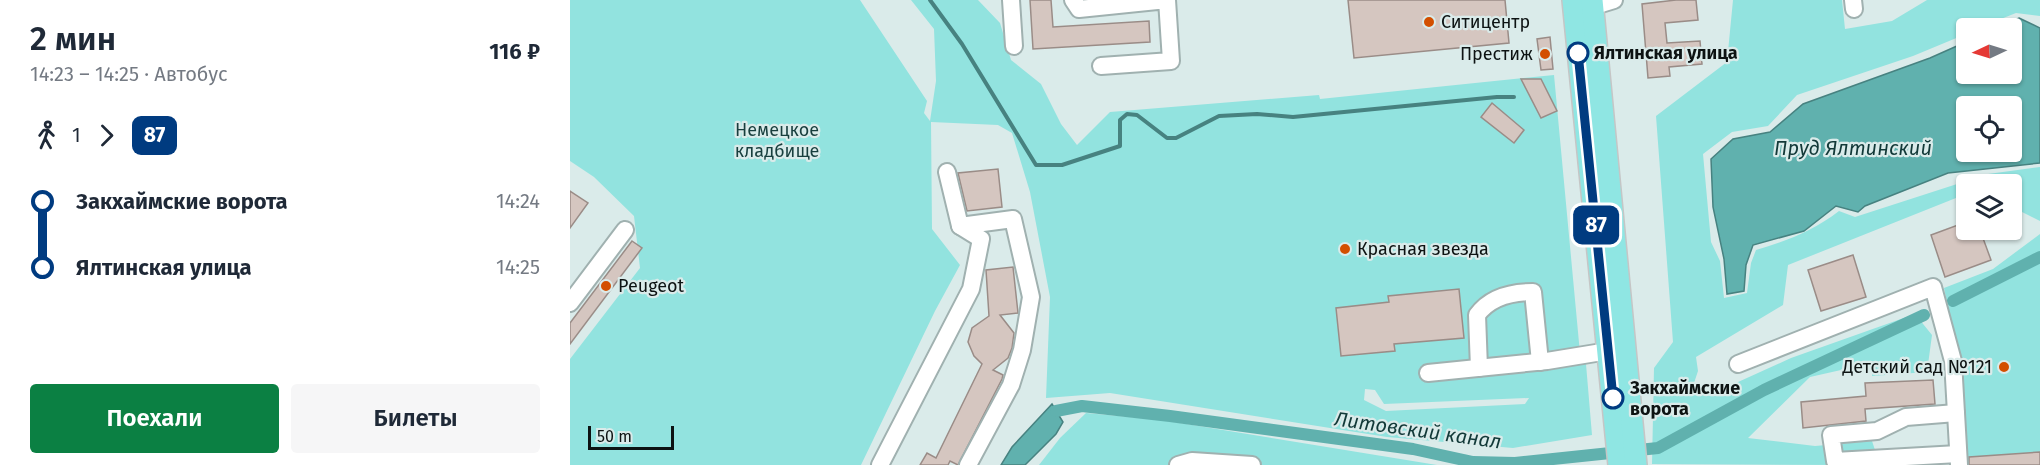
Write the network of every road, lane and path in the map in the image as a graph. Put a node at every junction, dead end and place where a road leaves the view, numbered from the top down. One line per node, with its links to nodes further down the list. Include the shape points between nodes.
1 (1011, 0): 5 (street)
2 (1073, 0): 6 (street, via 1079,9 1167,0 1171,61)
3 (1614, 0): 4 (street, via 1601,4)
4 (1588, 1): 11 (main road); 17 (main road)
5 (1014, 46)
6 (1101, 66)
7 (947, 172): 8 (street)
8 (960, 226): 19 (street, via 981,239 971,289); 20 (street, via 1013,219 1031,297 1011,385)
9 (625, 230): 10 (street)
10 (570, 303)
11 (1608, 351): 12 (street); 17 (main road)
12 (1540, 362): 14 (street); 14 (street, via 1533,292 1517,293 1494,299 1477,315)
13 (1738, 364): 16 (street, via 1933,287 1953,361)
14 (1479, 368): 15 (street)
15 (1428, 373)
16 (1956, 413): 18 (street); 18 (street, via 1906,417 1876,431 1832,435 1835,461)
17 (1627, 456)
18 (1958, 459)
19 (880, 465)
20 (968, 465)
21 (1178, 465): 22 (street, via 1192,461)
22 (1252, 465)

